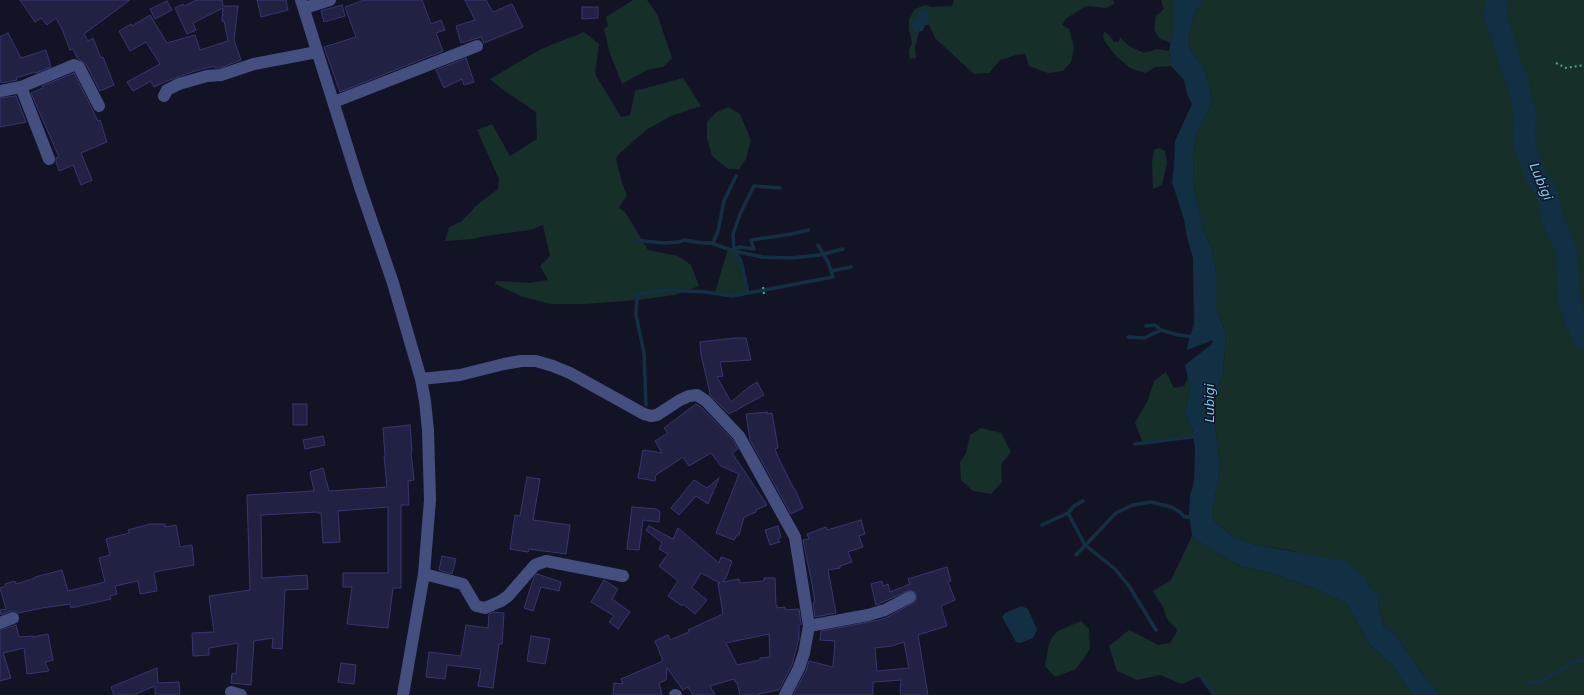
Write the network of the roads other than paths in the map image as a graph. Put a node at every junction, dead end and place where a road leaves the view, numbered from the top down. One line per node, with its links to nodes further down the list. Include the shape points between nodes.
1 (330, 0): 2 (street)
2 (303, 4): 4 (street)
3 (477, 46): 8 (street)
4 (318, 52): 7 (street, via 254,64 221,75 179,84 167,90); 8 (street)
5 (21, 87): 6 (street); 9 (street, via 74,65 78,67); 10 (street)
6 (0, 91)
7 (164, 96)
8 (334, 102): 11 (street, via 393,283)
9 (99, 106)
10 (49, 159)
11 (421, 379): 12 (street, via 428,430 430,500); 17 (street, via 460,375 521,361 553,366 570,373 651,416 665,411 680,400 697,395 706,401 738,436 795,537)
12 (424, 574): 13 (street, via 463,584 476,606 485,608 508,596 535,565 546,561); 18 (street)
13 (623, 576)
14 (910, 597): 17 (street, via 885,610 868,615)
15 (13, 618): 16 (street)
16 (0, 623)
17 (809, 626): 19 (street, via 799,668)
18 (403, 695)
19 (785, 695)

